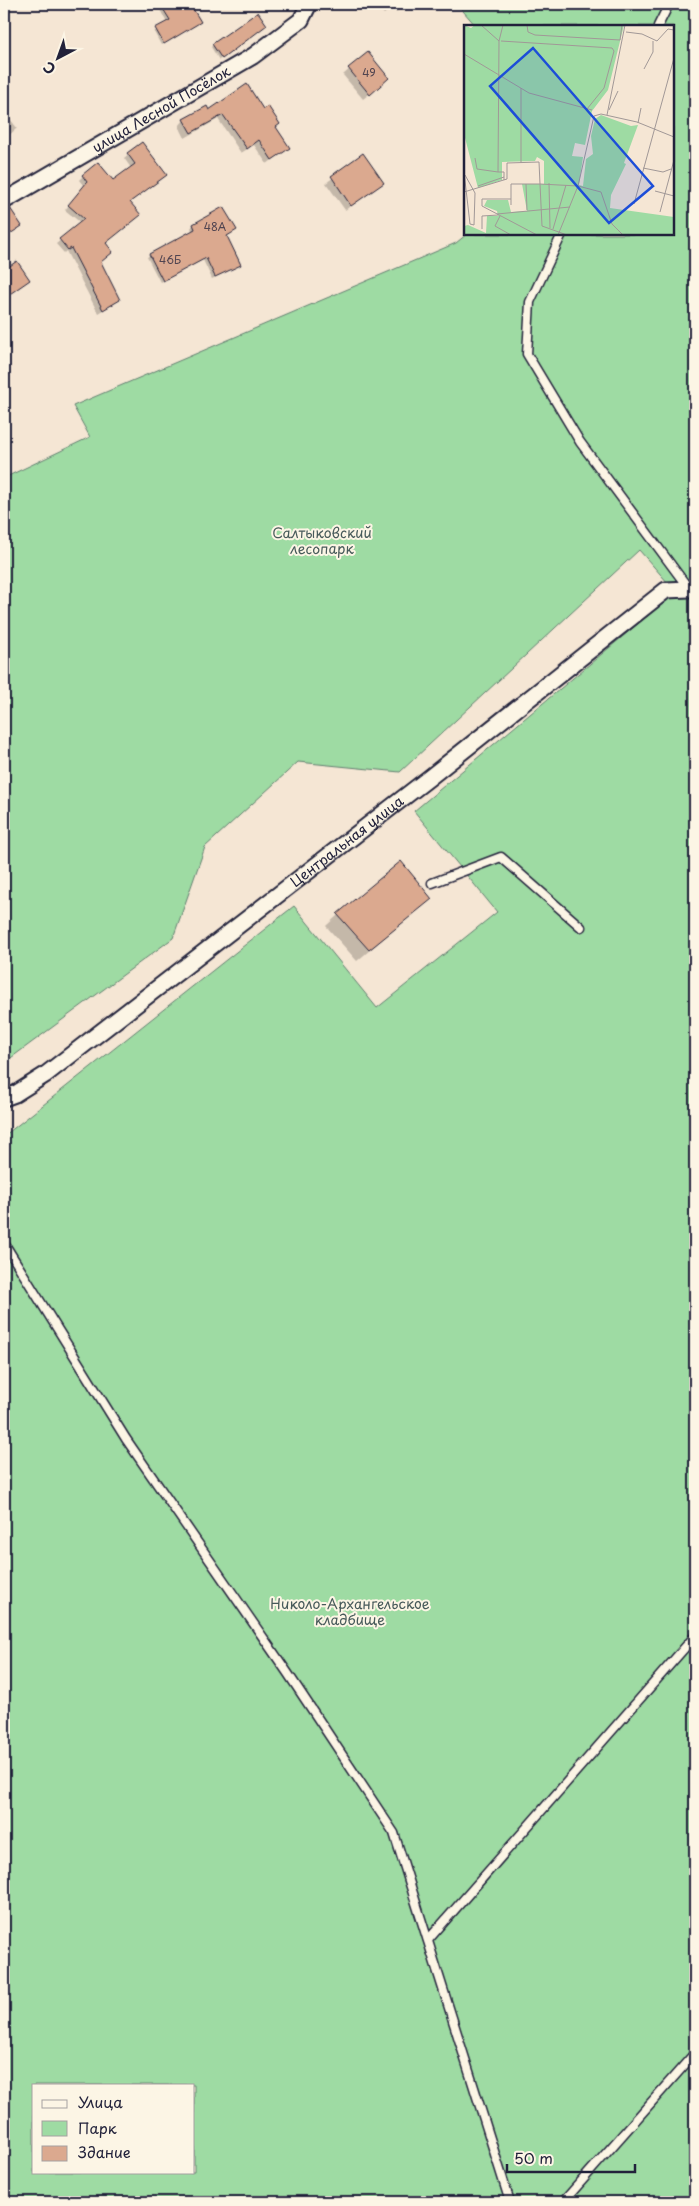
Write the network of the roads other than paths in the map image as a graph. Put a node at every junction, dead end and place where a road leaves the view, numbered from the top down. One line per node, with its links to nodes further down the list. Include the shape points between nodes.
1 (309, 4): 4 (street, улица Лесной Посёлок, via 301,20 253,56)
2 (669, 4): 3 (lane)
3 (658, 25)
4 (4, 201)
5 (562, 235): 6 (lane, via 530,302 527,354 580,442)
6 (693, 590): 9 (street, Центральная улица, via 666,590 45,1074)
7 (432, 883): 8 (lane, via 501,858)
8 (581, 927)
9 (4, 1098)
10 (4, 1243): 12 (lane, via 126,1439 394,1833)
11 (695, 1636): 12 (lane)
12 (428, 1940): 14 (lane)
13 (695, 2053): 15 (lane)
14 (510, 2202)
15 (563, 2202)

